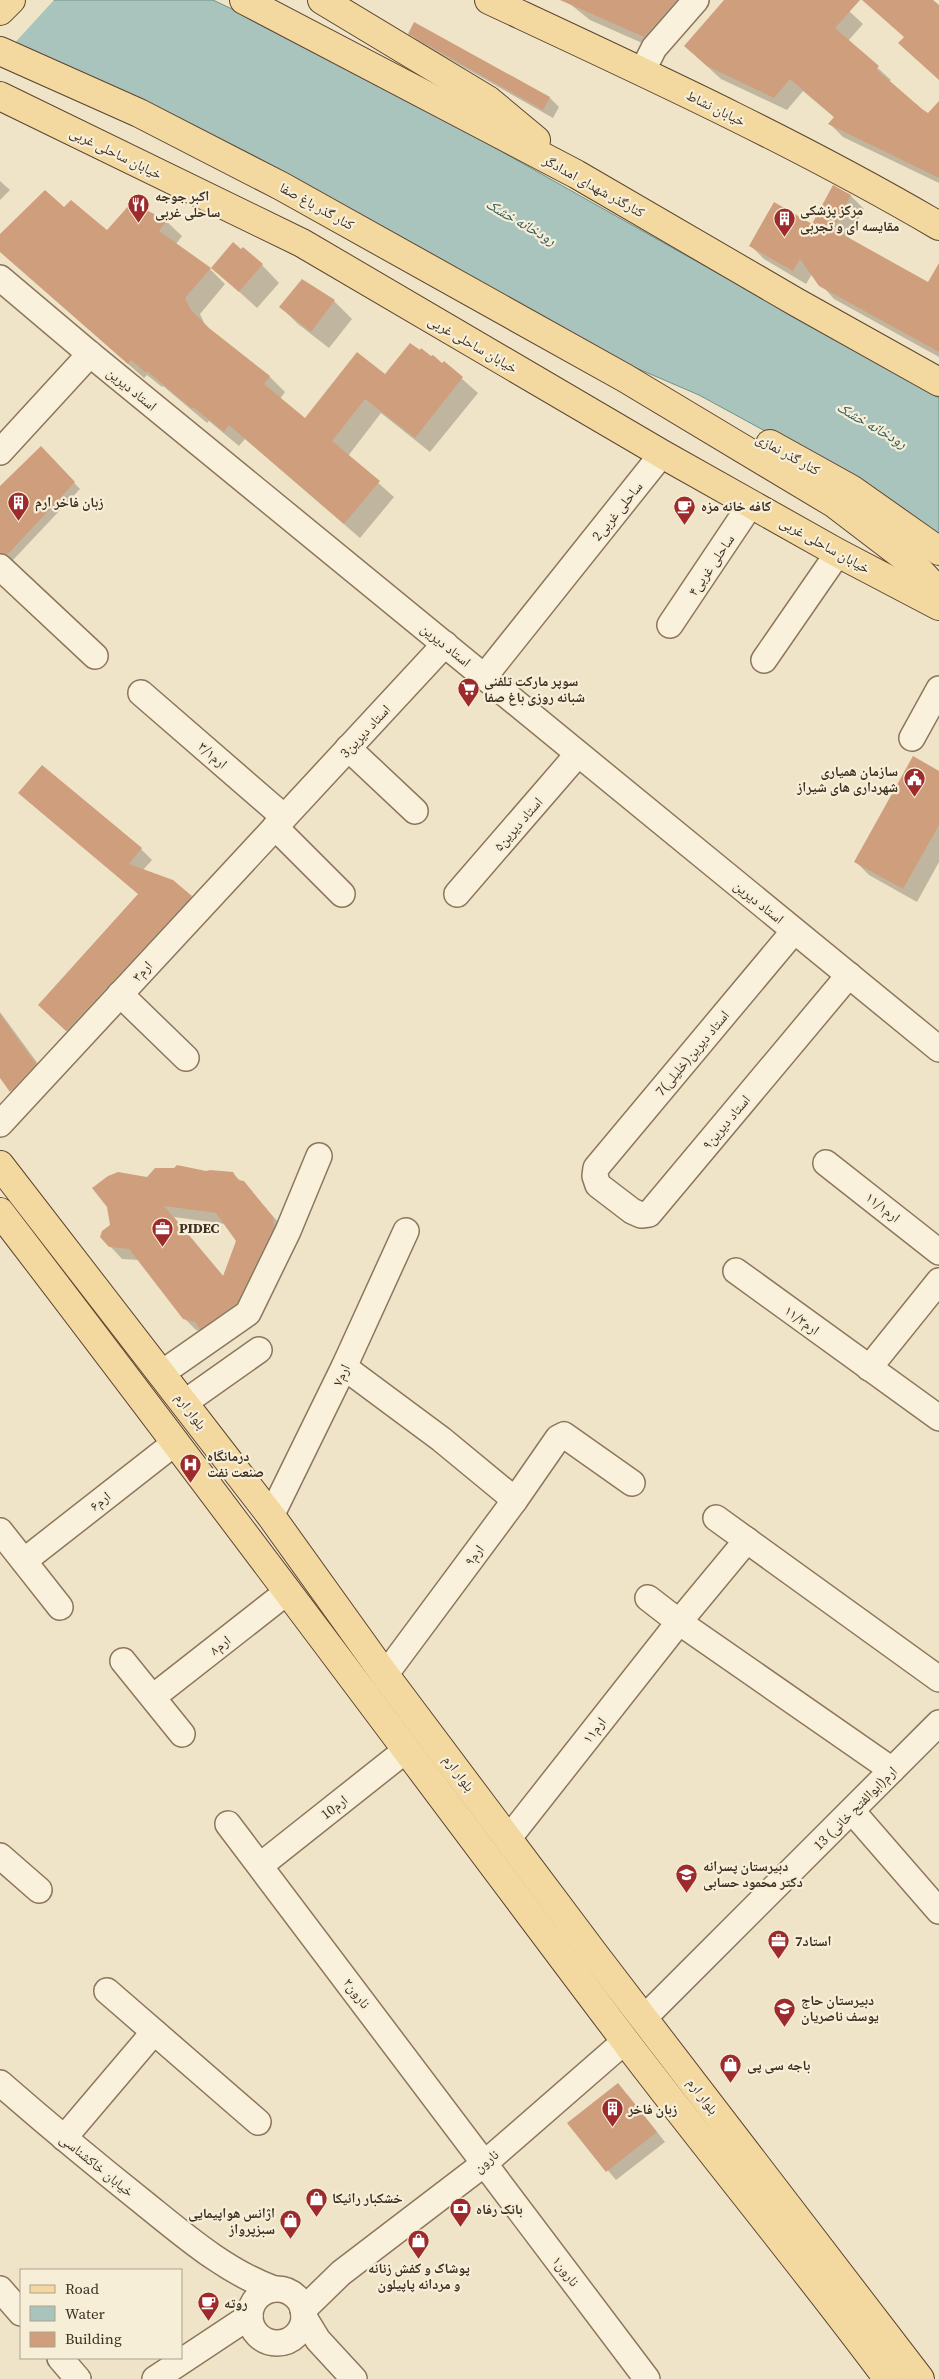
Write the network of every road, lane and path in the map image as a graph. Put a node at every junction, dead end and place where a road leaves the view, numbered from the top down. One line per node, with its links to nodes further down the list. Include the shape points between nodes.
1 (10, 0): 6 (main road)
2 (244, 0): 12 (main road, کنارگذر شهدای امدادگر)
3 (322, 0): 12 (main road, via 488,100)
4 (489, 0): 8 (main road, خیابان نشاط)
5 (696, 0): 8 (street, via 654,48)
6 (0, 12)
7 (0, 51): 16 (main road, کنار گذر باغ صفا, via 140,113 281,186)
8 (642, 72): 13 (main road, خیابان نشاط, via 739,119)
9 (0, 96): 10 (main road, خیابان ساحلی غربی)
10 (31, 112): 11 (main road); 19 (main road, خیابان ساحلی غربی, via 302,243)
11 (0, 120)
12 (576, 174): 17 (main road, کنارگذر شهدای امدادگر)
13 (939, 226)
14 (0, 278): 15 (street, استاد دیرین)
15 (90, 354): 18 (street); 27 (street, استاد دیرین)
16 (625, 378): 21 (main road, کنار گذر نمازی, via 703,407 852,489); 24 (main road, via 835,504 912,562)
17 (939, 382)
18 (0, 452)
19 (662, 454): 20 (main road, خیابان ساحلی غربی); 30 (street, 2ساحلی غربی)
20 (751, 504): 22 (main road, خیابان ساحلی غربی); 26 (street, ساحلی غربی۴)
21 (939, 551)
22 (838, 553): 25 (main road, خیابان ساحلی غربی); 29 (street)
23 (0, 567): 28 (street)
24 (939, 592)
25 (939, 606)
26 (670, 625)
27 (445, 644): 30 (street, استاد دیرین); 34 (street, 3استاد دیرین)
28 (95, 656)
29 (764, 660)
30 (484, 677): 35 (street, استاد دیرین)
31 (939, 689): 33 (street)
32 (141, 693): 37 (street, ۳/۱ارم)
33 (912, 738)
34 (348, 748): 36 (street); 37 (street, 3استاد دیرین)
35 (578, 754): 39 (street, استاد دیرین۵); 40 (street, استاد دیرین)
36 (415, 811)
37 (280, 822): 38 (street, ۳/۱ارم); 42 (street, ارم۳)
38 (342, 894)
39 (457, 894)
40 (794, 931): 41 (street, استاد دیرین); 49 (street, 7استاد دیرین(خلیلی), via 596,1168)
41 (849, 975): 43 (street, استاد دیرین); 49 (street, استاد دیرین۹, via 649,1214 632,1211 598,1186)
42 (120, 994): 44 (street); 45 (street, ارم۳)
43 (939, 1049)
44 (186, 1058)
45 (0, 1124)
46 (319, 1156): 58 (street, via 288,1231 248,1313)
47 (826, 1163): 52 (street, ۱۱/۱ارم)
48 (0, 1165): 58 (main road, بلوار ارم)
49 (595, 1176)
50 (0, 1212): 61 (main road, بلوار ارم)
51 (406, 1231): 56 (street, ارم۷)
52 (939, 1252)
53 (736, 1271): 57 (street, ۱۱/۳ارم)
54 (939, 1281): 57 (street)
55 (259, 1350): 59 (street)
56 (344, 1367): 63 (street, via 441,1439); 64 (street, ارم۷)
57 (869, 1368): 60 (street, ۱۱/۳ارم)
58 (162, 1373): 59 (main road, بلوار ارم)
59 (184, 1403): 64 (main road, بلوار ارم)
60 (939, 1418)
61 (176, 1442): 68 (street, ارم۶); 69 (main road, بلوار ارم)
62 (632, 1483): 63 (street, ارم۹, via 564,1435 558,1438)
63 (515, 1500): 74 (street, ارم۹)
64 (271, 1516): 74 (main road, بلوار ارم)
65 (716, 1518): 67 (street)
66 (0, 1531): 68 (street)
67 (747, 1540): 72 (street, ارم۱۱); 76 (street)
68 (24, 1561): 71 (street)
69 (287, 1592): 75 (main road, بلوار ارم); 77 (street, ارم۸)
70 (648, 1598): 72 (street)
71 (60, 1607)
72 (679, 1622): 81 (street); 84 (street, ارم۱۱)
73 (123, 1661): 77 (street)
74 (378, 1666): 75 (main road); 84 (main road, بلوار ارم)
75 (347, 1673): 80 (main road, بلوار ارم)
76 (939, 1679)
77 (153, 1698): 79 (street)
78 (939, 1723): 81 (street, 13 ارم(ابوالفتح خانی))
79 (182, 1734)
80 (406, 1750): 86 (street, ارم10); 92 (main road, بلوار ارم)
81 (892, 1770): 82 (street, 13 ارم(ابوالفتح خانی))
82 (852, 1811): 88 (street); 90 (street, 13 ارم(ابوالفتح خانی))
83 (228, 1824): 86 (street, نارون۲)
84 (508, 1839): 90 (main road, بلوار ارم)
85 (0, 1856): 87 (street)
86 (261, 1865): 96 (street, نارون۲)
87 (39, 1890)
88 (939, 1911)
89 (107, 1991): 91 (street)
90 (643, 2019): 111 (main road, بلوار ارم)
91 (154, 2032): 94 (street); 95 (street)
92 (625, 2041): 96 (street, نارون); 110 (main road, بلوار ارم)
93 (0, 2083): 95 (street, خیابان خاکشناسی)
94 (258, 2122)
95 (64, 2138): 97 (street, خیابان خاکشناسی)
96 (485, 2163): 99 (street, نارون, via 341,2273); 109 (street, نارون۱)
97 (196, 2244): 99 (street, خیابان خاکشناسی, via 241,2275); 101 (street, خیابان خاکشناسی, via 226,2276)
98 (0, 2289): 100 (street)
99 (293, 2302): 101 (street, via 259,2296); 102 (street, via 297,2335); 108 (street, via 318,2340)
100 (20, 2312)
101 (250, 2312): 102 (street, via 253,2329); 103 (street)
102 (274, 2341): 103 (street, via 235,2337); 107 (street, via 300,2346)
103 (202, 2348): 106 (street)
104 (61, 2359): 105 (street)
105 (78, 2379)
106 (155, 2379)
107 (349, 2379)
108 (354, 2379)
109 (647, 2379)
110 (888, 2379)
111 (920, 2379)

